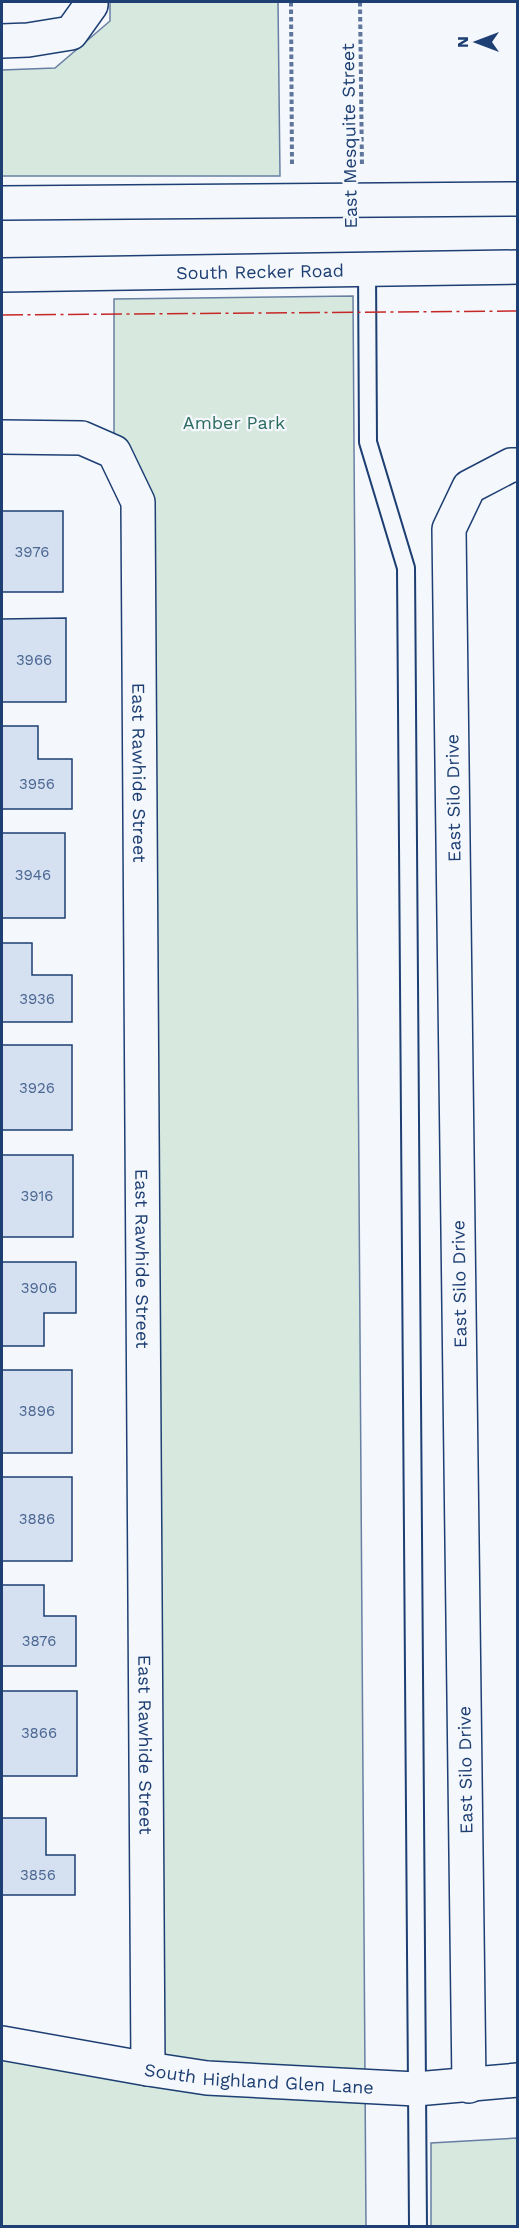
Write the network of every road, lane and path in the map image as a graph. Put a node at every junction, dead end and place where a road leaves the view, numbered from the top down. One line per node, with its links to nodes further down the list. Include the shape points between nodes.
1 (91, 2): 4 (street, via 71,33)
2 (291, 2): 7 (path)
3 (360, 2): 6 (path, East Mesquite Street)
4 (2, 41)
5 (518, 199): 6 (street)
6 (362, 200): 7 (street)
7 (293, 202): 8 (street)
8 (2, 203)
9 (518, 267): 10 (street, South Recker Road)
10 (367, 269): 11 (street, South Recker Road); 18 (lane, via 368,442 406,567)
11 (2, 275)
12 (2, 437): 15 (street, East Rawhide Street, via 82,438 114,452 138,502)
13 (518, 465): 17 (street, East Silo Drive, via 469,487 449,529)
14 (2, 2043): 15 (street, South Highland Glen Lane)
15 (148, 2069): 18 (street, South Highland Glen Lane, via 207,2078)
16 (518, 2080): 17 (street, South Highland Glen Lane)
17 (469, 2086): 18 (street, South Highland Glen Lane)
18 (416, 2089): 19 (lane)
19 (418, 2226)

